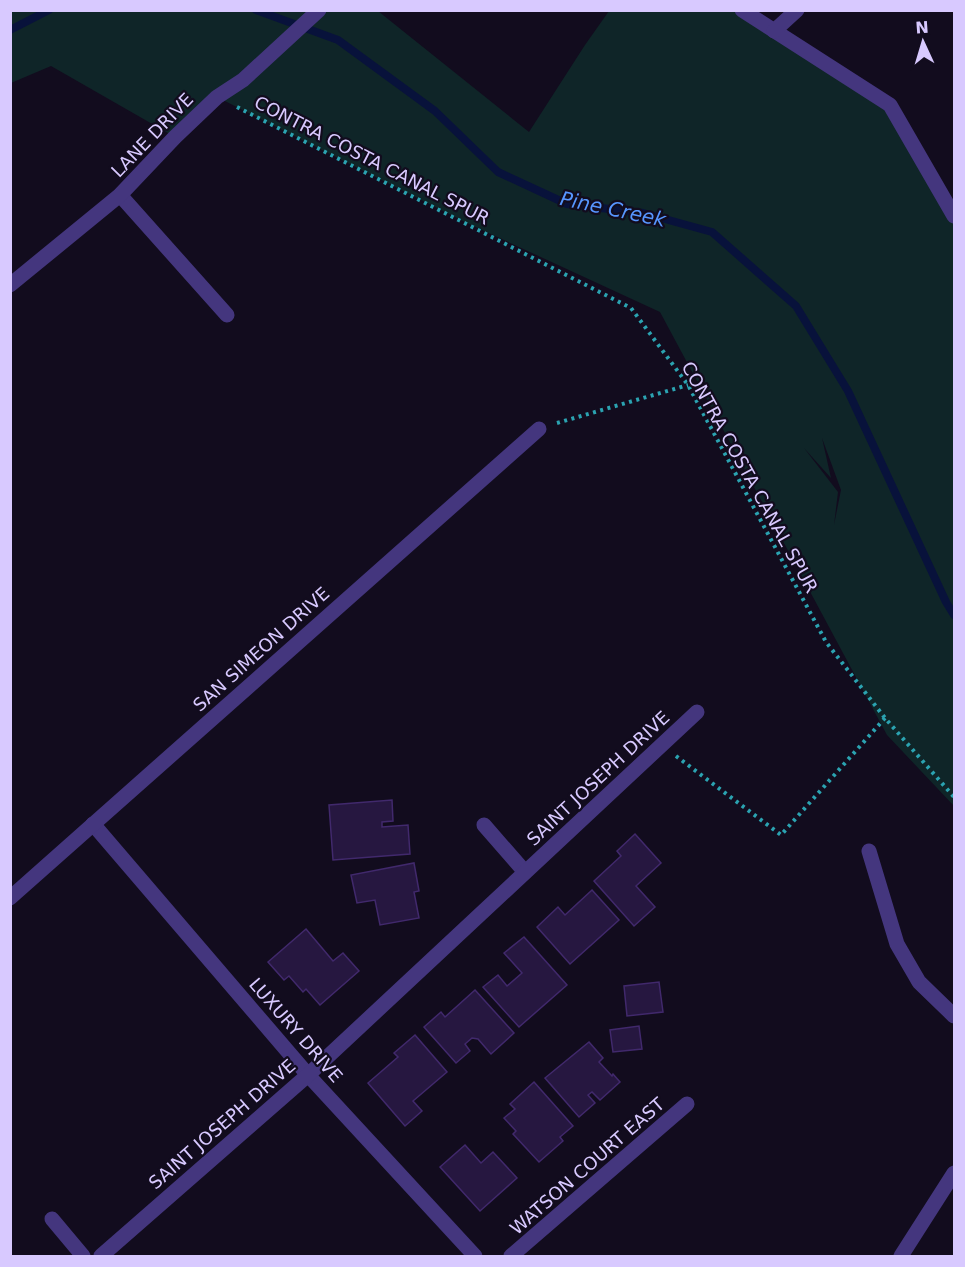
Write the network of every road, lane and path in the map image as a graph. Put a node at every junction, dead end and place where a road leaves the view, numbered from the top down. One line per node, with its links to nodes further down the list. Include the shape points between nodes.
1 (742, 10): 4 (street)
2 (797, 10): 4 (street)
3 (317, 12): 5 (street, LANE DRIVE, via 243,80)
4 (774, 31): 7 (street, via 890,105)
5 (217, 97): 6 (street, LANE DRIVE); 10 (path, CONTRA COSTA CANAL SPUR, via 631,308)
6 (120, 195): 8 (street, LANE DRIVE); 9 (street)
7 (954, 216)
8 (10, 285)
9 (227, 315)
10 (688, 385): 11 (path); 13 (path, CONTRA COSTA CANAL SPUR, via 826,642)
11 (539, 429): 16 (street, SAN SIMEON DRIVE)
12 (697, 712): 14 (street, SAINT JOSEPH DRIVE)
13 (885, 718): 14 (path, via 781,835); 15 (path, CONTRA COSTA CANAL SPUR)
14 (661, 745): 19 (street, SAINT JOSEPH DRIVE)
15 (954, 797)
16 (93, 824): 20 (street, SAN SIMEON DRIVE); 22 (street, LUXURY DRIVE)
17 (484, 825): 19 (street, SAINT JOSEPH DRIVE)
18 (869, 851): 21 (street, via 897,944 919,982)
19 (525, 872): 22 (street, SAINT JOSEPH DRIVE)
20 (10, 898)
21 (954, 1016)
22 (308, 1075): 27 (street, SAINT JOSEPH DRIVE); 28 (street, LUXURY DRIVE)
23 (687, 1104): 29 (street, WATSON COURT EAST)
24 (954, 1173): 30 (street)
25 (52, 1219): 26 (street)
26 (83, 1257)
27 (101, 1257)
28 (475, 1257)
29 (511, 1257)
30 (901, 1257)

